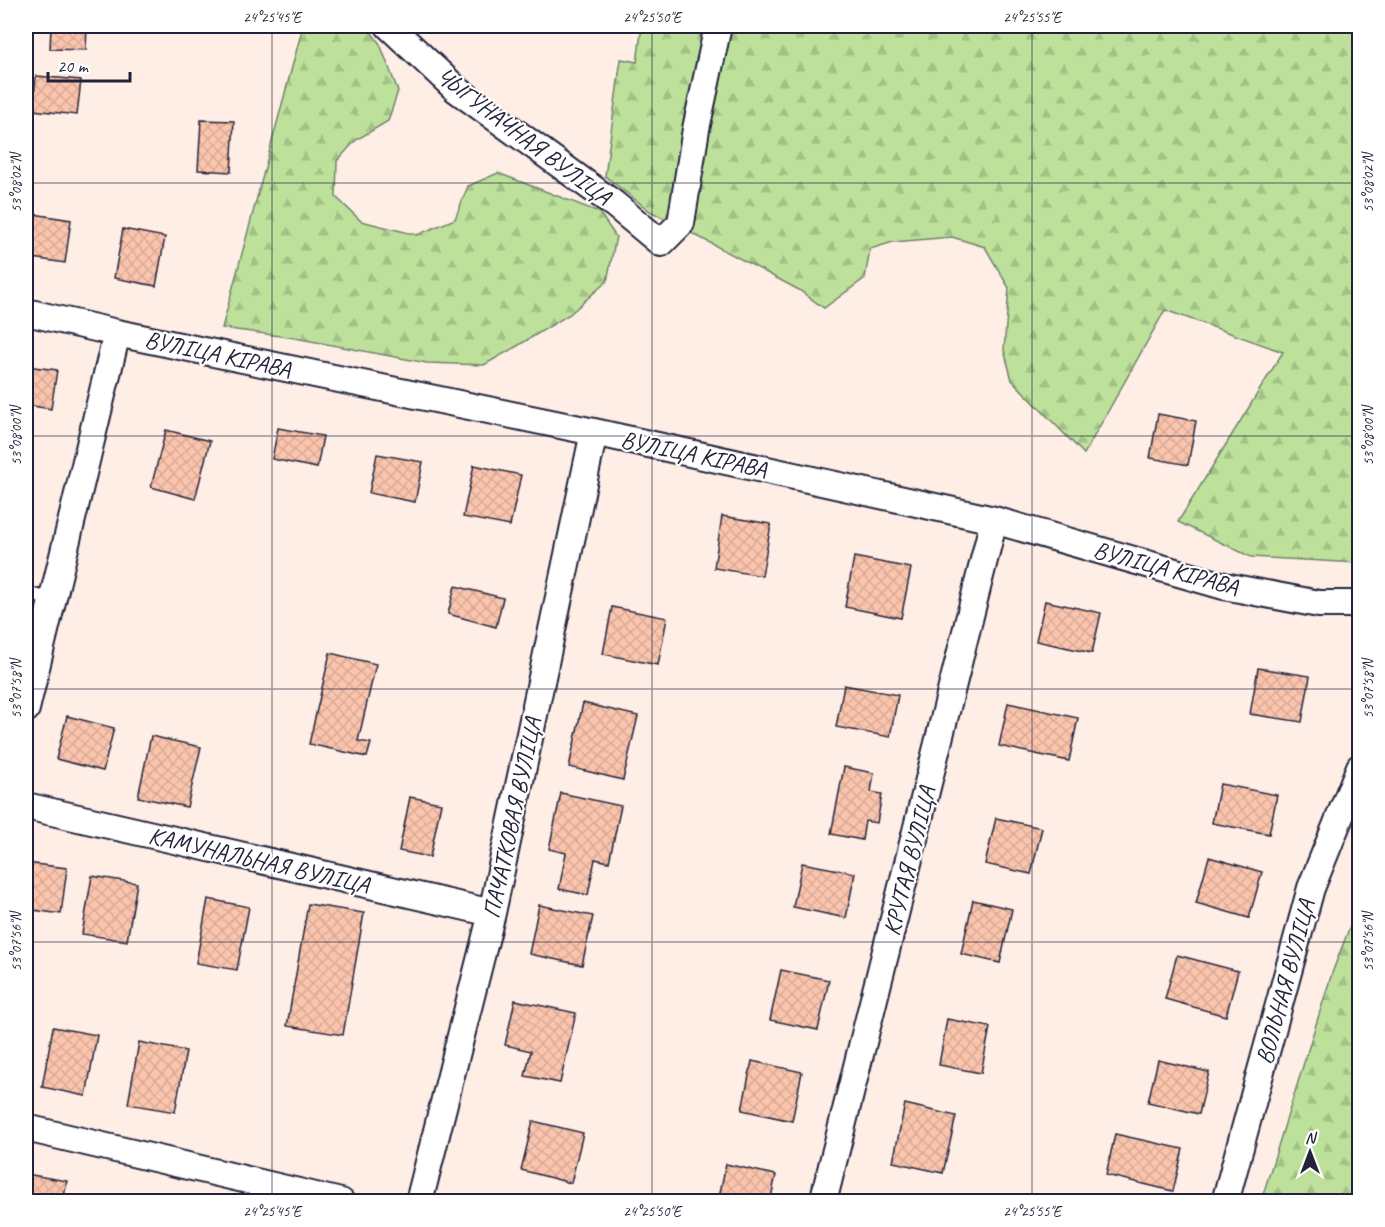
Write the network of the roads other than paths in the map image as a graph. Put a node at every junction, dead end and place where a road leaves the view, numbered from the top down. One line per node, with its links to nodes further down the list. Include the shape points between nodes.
1 (389, 26): 2 (street, ЧЫГУНАЧНАЯ ВУЛІЦА, via 456,89 661,243 681,223)
2 (718, 26)
3 (26, 312): 4 (street, ВУЛІЦА КІРАВА)
4 (117, 333): 5 (street, ВУЛІЦА КІРАВА); 8 (street)
5 (594, 432): 6 (street, ВУЛІЦА КІРАВА); 13 (street, ПАЧАТКОВАЯ ВУЛІЦА)
6 (994, 520): 9 (street, ВУЛІЦА КІРАВА, via 1224,586 1319,604); 17 (street, КРУТАЯ ВУЛІЦА)
7 (26, 593): 8 (lane)
8 (53, 600): 10 (street)
9 (1359, 604)
10 (26, 709)
11 (1359, 767): 18 (street, ВОЛЬНАЯ ВУЛІЦА, via 1311,888)
12 (26, 806): 13 (street, КАМУНАЛЬНАЯ ВУЛІЦА)
13 (492, 913): 16 (street, ПАЧАТКОВАЯ ВУЛІЦА)
14 (26, 1128): 15 (street)
15 (341, 1202)
16 (419, 1202)
17 (823, 1202)
18 (1225, 1202)

